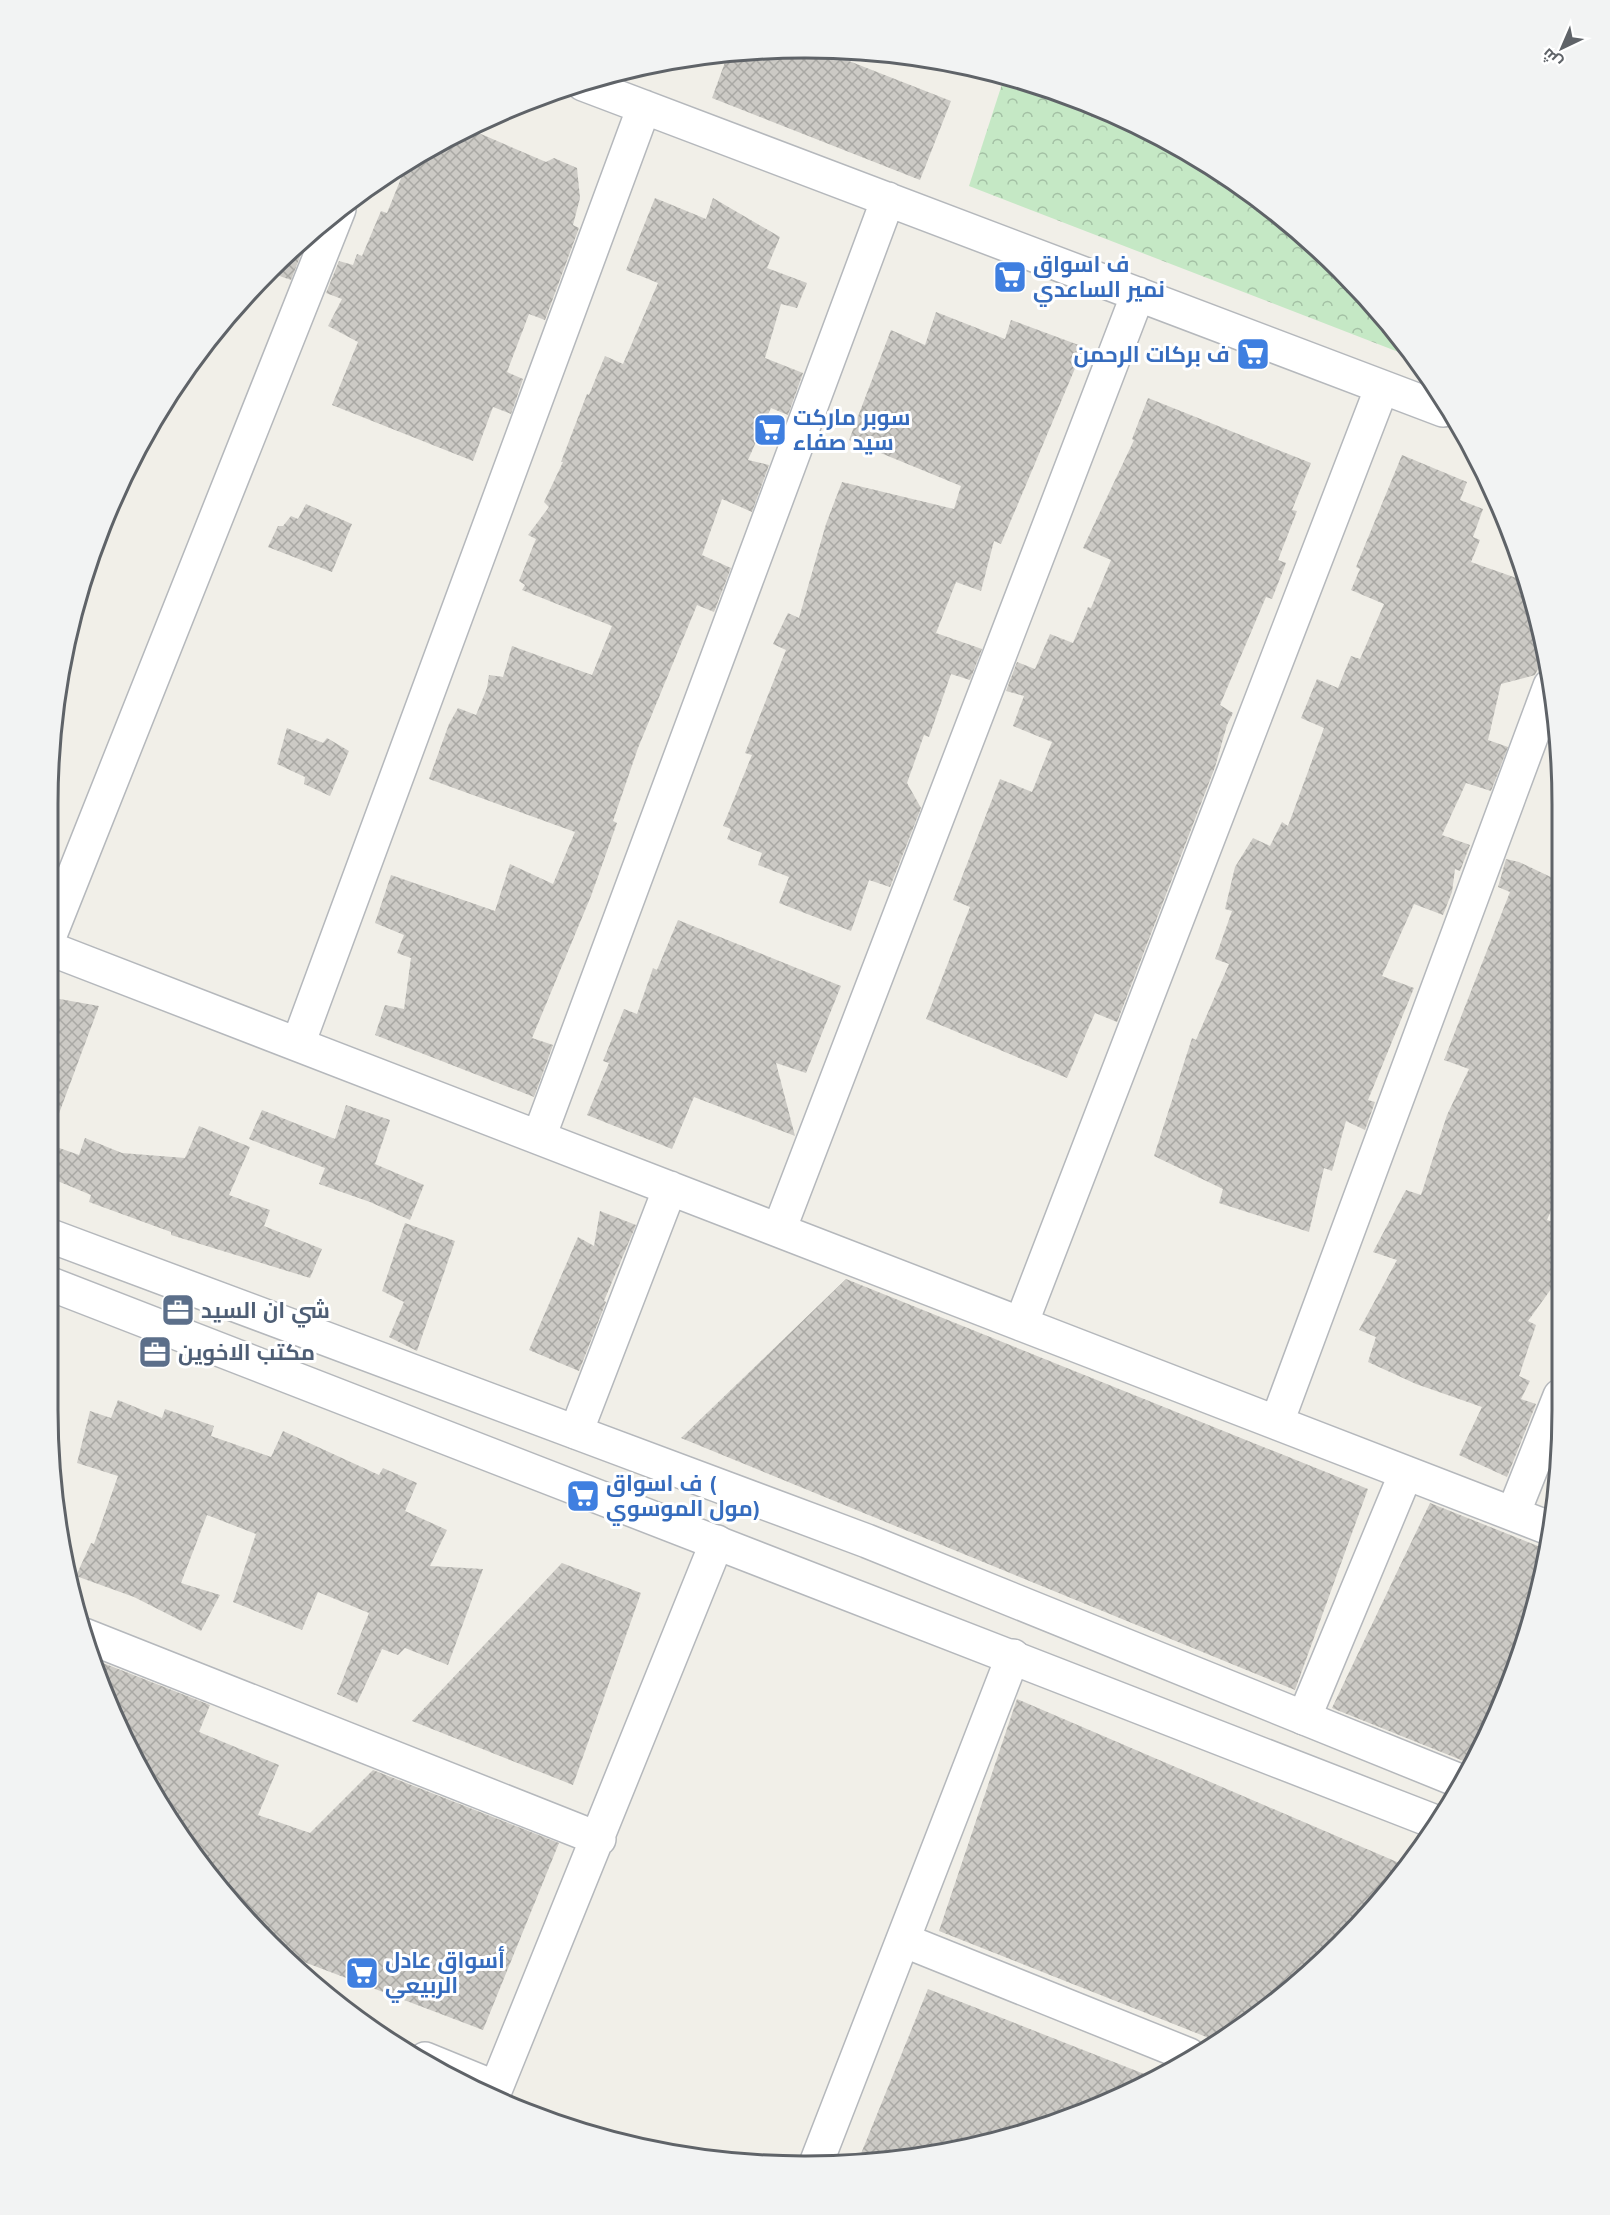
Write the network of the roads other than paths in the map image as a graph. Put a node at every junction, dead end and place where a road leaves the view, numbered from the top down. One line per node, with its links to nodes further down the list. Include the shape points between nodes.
1 (596, 89): 2 (street)
2 (644, 106): 3 (street); 11 (street)
3 (888, 200): 5 (street); 12 (street)
4 (331, 229): 9 (street)
5 (1138, 294): 6 (street); 14 (street)
6 (1382, 387): 7 (street); 17 (street)
7 (1436, 408)
8 (1544, 702): 22 (street)
9 (58, 915)
10 (58, 952): 11 (street)
11 (298, 1044): 12 (street)
12 (539, 1137): 13 (street)
13 (670, 1188): 14 (street); 23 (street)
14 (779, 1230): 17 (street)
15 (58, 1240): 18 (street)
16 (58, 1287): 20 (street)
17 (1021, 1324): 22 (street)
18 (388, 1362): 19 (street); 20 (street, via 394,1373 390,1396)
19 (471, 1394): 23 (street); 24 (street, via 450,1404 445,1416)
20 (370, 1408): 24 (street)
21 (1552, 1417): 26 (street)
22 (1277, 1422): 25 (street)
23 (576, 1432): 31 (street, via 867,1540)
24 (450, 1440): 28 (street)
25 (1406, 1473): 26 (street); 31 (street)
26 (1513, 1514): 27 (street)
27 (1542, 1525)
28 (717, 1542): 30 (street); 34 (street)
29 (95, 1639): 34 (street)
30 (1013, 1656): 33 (street); 35 (street)
31 (1304, 1718): 32 (street)
32 (1454, 1778)
33 (1429, 1820)
34 (599, 1839): 37 (street, via 496,2088)
35 (903, 1940): 36 (street); 38 (street)
36 (1183, 2053)
37 (471, 2078)
38 (819, 2156)

